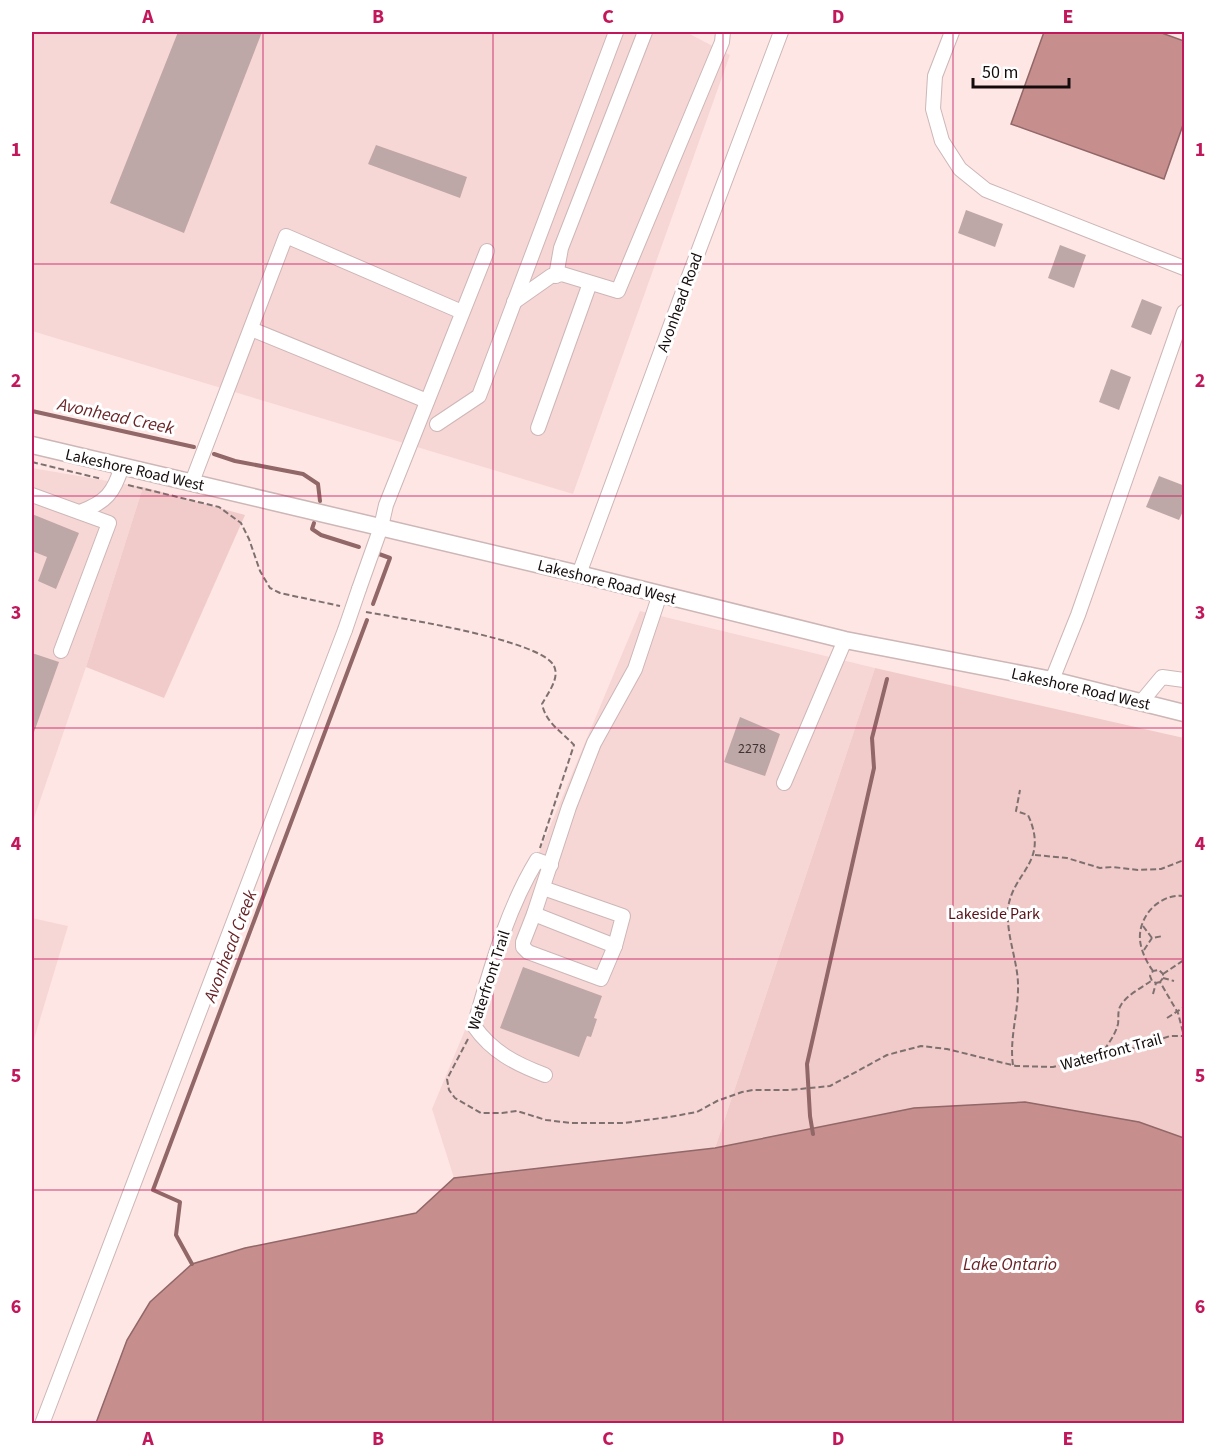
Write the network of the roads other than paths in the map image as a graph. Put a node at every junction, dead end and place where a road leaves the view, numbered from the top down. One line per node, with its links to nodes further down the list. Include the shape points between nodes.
1 (616, 32): 10 (street)
2 (645, 32): 8 (street, via 561,248)
3 (723, 32): 9 (street, via 723,42 618,291)
4 (781, 32): 23 (street, Avonhead Road)
5 (952, 32): 7 (street, via 935,76 933,109 942,141 960,169 986,190)
6 (487, 251): 11 (street)
7 (1185, 268)
8 (556, 276): 9 (street, via 562,274); 10 (street)
9 (590, 283): 15 (street)
10 (514, 302): 16 (street, via 479,396)
11 (462, 312): 13 (street, via 286,236); 14 (street)
12 (1185, 312): 27 (street)
13 (251, 329): 14 (street); 19 (street)
14 (426, 401): 16 (street)
15 (538, 428)
16 (411, 441): 22 (street)
17 (32, 445): 18 (main road, Lakeshore Road West)
18 (122, 466): 19 (main road, Lakeshore Road West); 21 (street, via 111,494)
19 (192, 482): 22 (main road, Lakeshore Road West)
20 (32, 495): 21 (street)
21 (80, 512): 26 (street, via 109,523)
22 (381, 527): 23 (main road, Lakeshore Road West); 37 (street, bridge)
23 (579, 574): 24 (main road, Lakeshore Road West)
24 (660, 594): 25 (main road, Lakeshore Road West); 32 (street, via 635,669 594,743)
25 (845, 640): 27 (main road, Lakeshore Road West); 31 (street)
26 (61, 651)
27 (1052, 680): 29 (main road, Lakeshore Road West)
28 (1185, 681): 29 (street, via 1162,677)
29 (1142, 701): 30 (main road, Lakeshore Road West)
30 (1185, 713)
31 (784, 783)
32 (551, 865): 33 (street); 36 (street, Waterfront Trail, via 537,860 522,884 496,951 474,1026 499,1053)
33 (543, 888): 34 (street); 35 (street, via 623,916)
34 (534, 914): 35 (street); 35 (street, via 523,942 528,952 601,979)
35 (615, 946)
36 (545, 1075)
37 (42, 1424)

